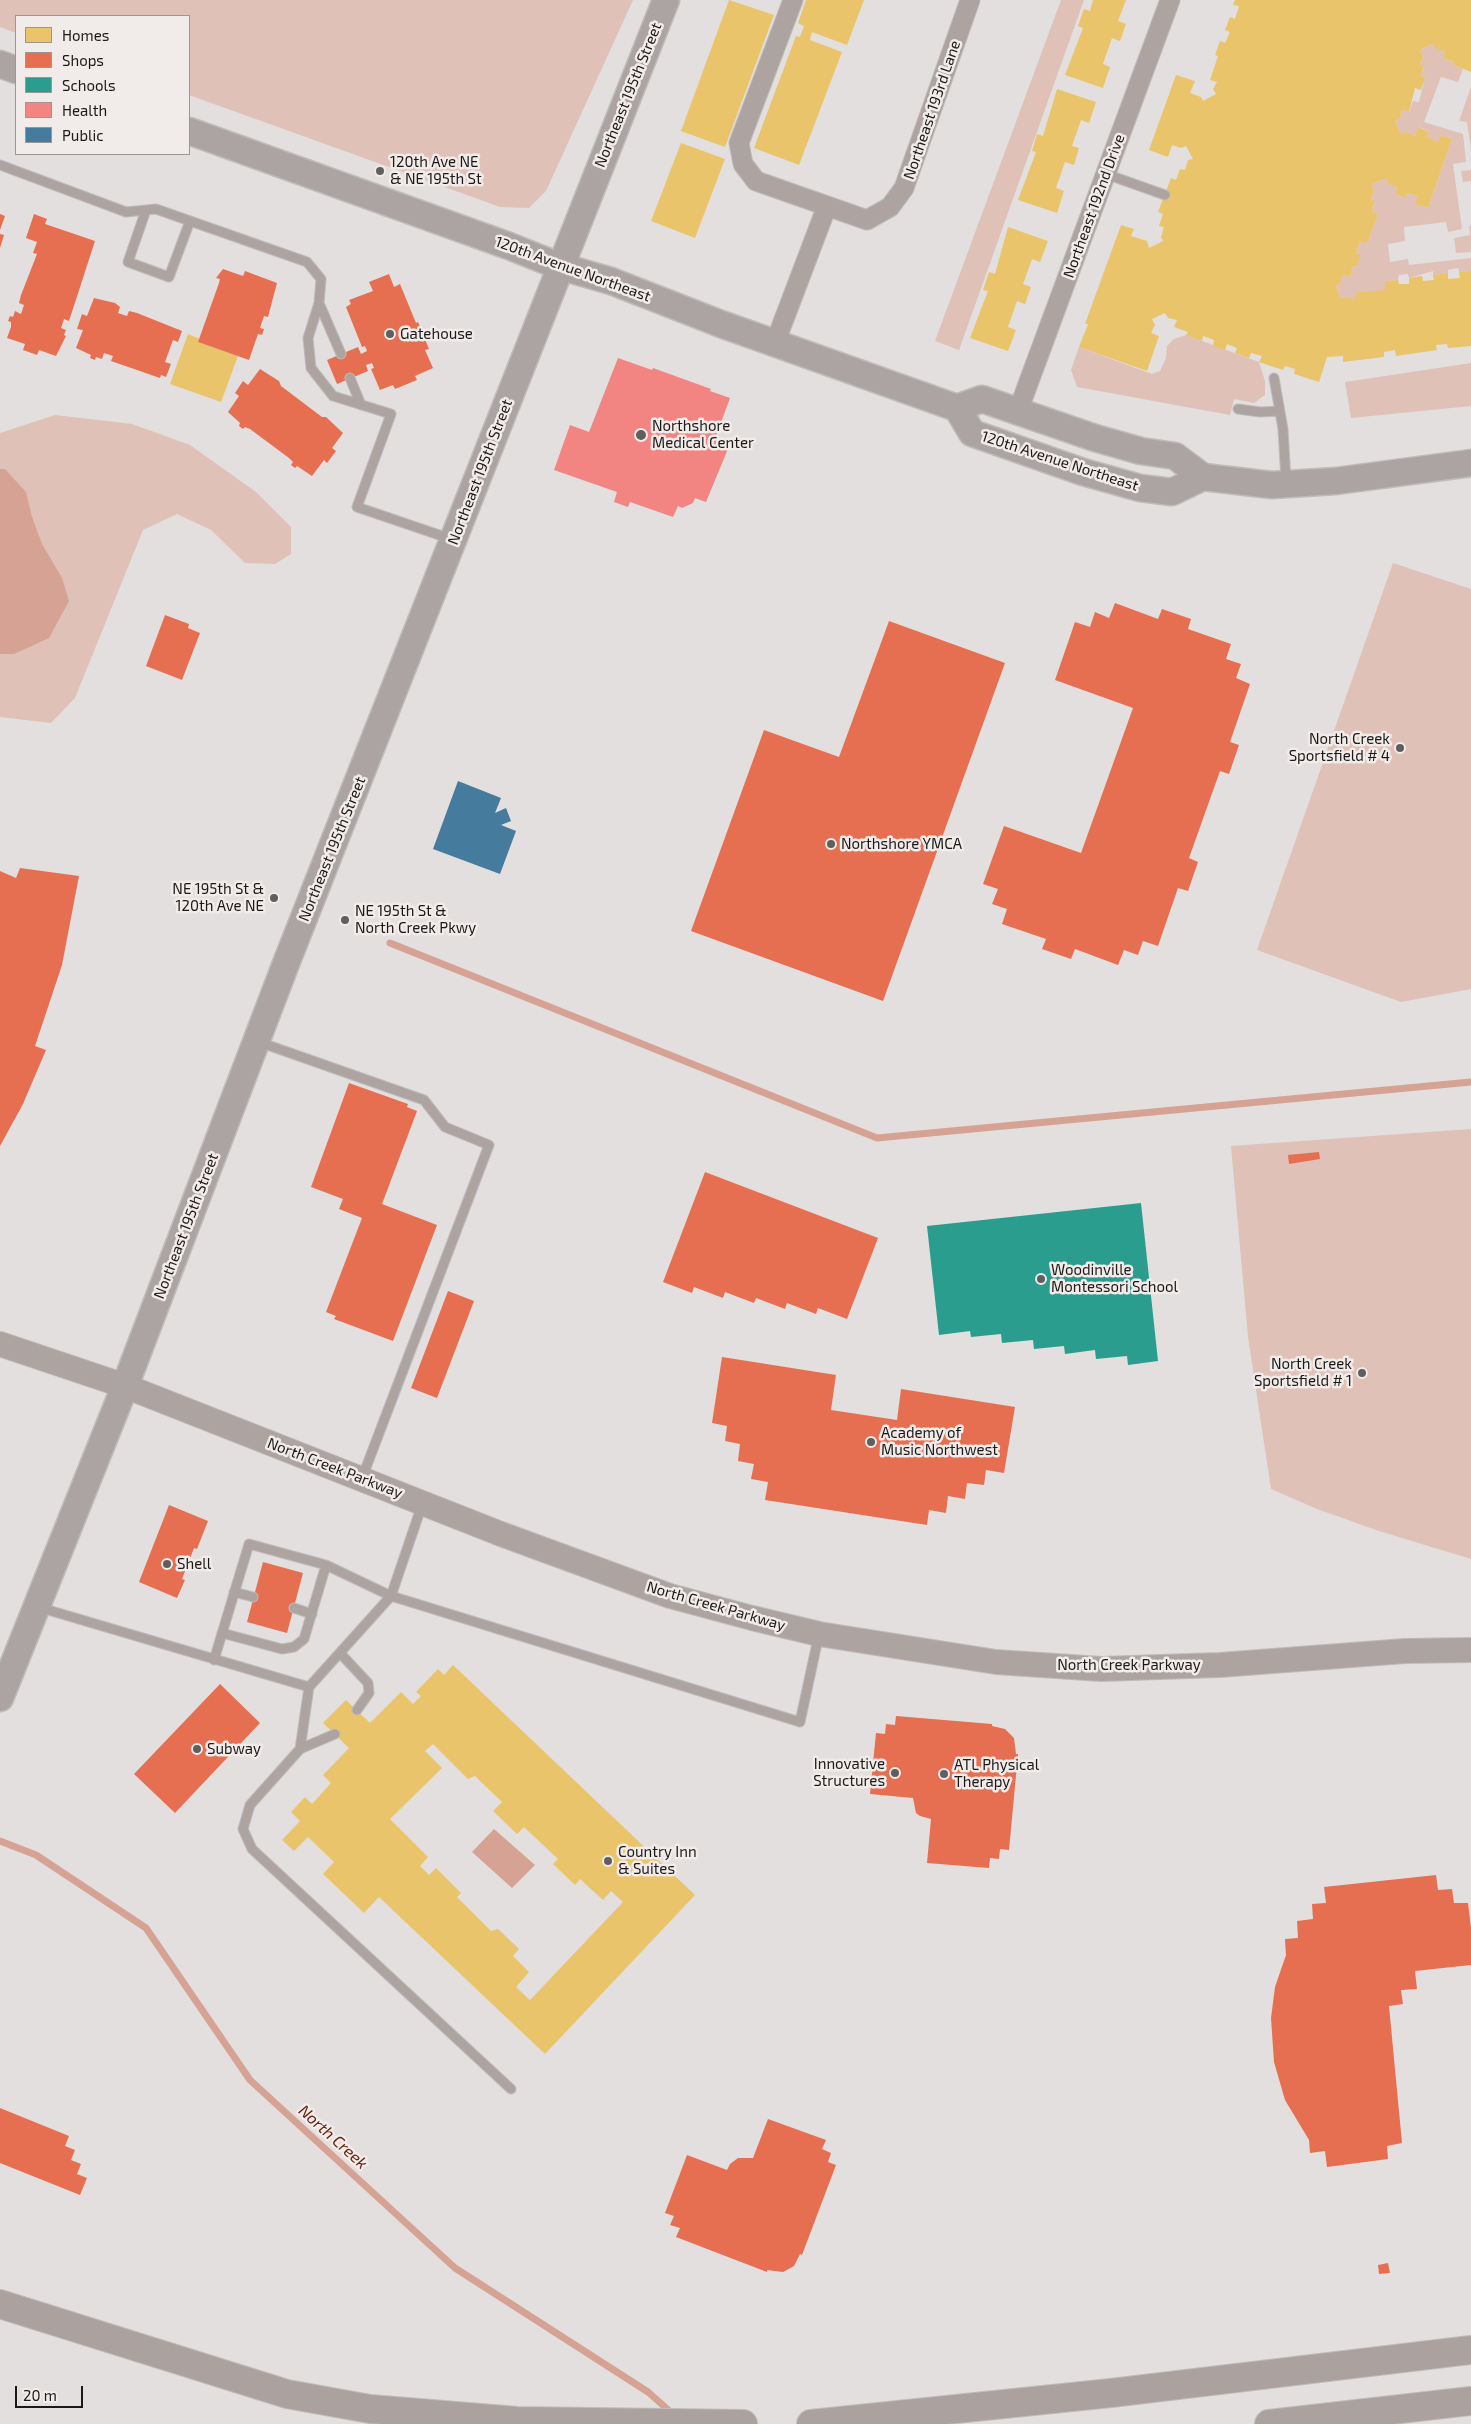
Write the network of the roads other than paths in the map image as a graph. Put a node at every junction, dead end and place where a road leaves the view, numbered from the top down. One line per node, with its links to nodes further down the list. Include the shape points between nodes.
1 (666, 0): 14 (main road, Northeast 195th Street)
2 (793, 0): 11 (street, Northeast 193rd Lane, via 739,144 743,164 756,181)
3 (970, 0): 11 (street, Northeast 193rd Lane, via 904,188 890,207 867,220)
4 (1170, 0): 9 (street, Northeast 192nd Drive)
5 (0, 64): 6 (main road)
6 (15, 70)
7 (190, 131): 14 (main road, 120th Avenue Northeast)
8 (0, 165): 12 (lane, via 126,212)
9 (1106, 174): 10 (lane); 24 (street, Northeast 192nd Drive)
10 (1165, 195)
11 (827, 206): 16 (street)
12 (146, 210): 13 (lane, via 156,209); 13 (lane, via 128,262 169,277)
13 (190, 221): 15 (lane, via 308,262 321,279)
14 (559, 266): 16 (main road, 120th Avenue Northeast); 28 (main road, Northeast 195th Street)
15 (319, 303): 17 (lane); 20 (lane, via 308,338 311,368 333,396)
16 (775, 343): 21 (main road, 120th Avenue Northeast)
17 (341, 354)
18 (350, 378): 20 (lane)
19 (1274, 378): 23 (lane)
20 (361, 405): 28 (lane, via 391,414 357,507)
21 (956, 408): 24 (main road, via 982,399); 26 (main road, 120th Avenue Northeast, via 972,433 1140,488 1172,492)
22 (1238, 409): 23 (lane)
23 (1280, 411): 27 (lane)
24 (1018, 412): 26 (main road, via 1095,438 1175,456)
25 (1471, 463): 27 (main road, via 1336,481)
26 (1203, 478): 27 (main road)
27 (1286, 484)
28 (454, 540): 29 (main road, Northeast 195th Street)
29 (257, 1041): 31 (main road, Northeast 195th Street); 32 (lane, via 424,1100 445,1127 489,1145)
30 (0, 1344): 31 (street, North Creek Parkway)
31 (125, 1386): 32 (street, North Creek Parkway); 38 (main road, Northeast 195th Street)
32 (362, 1478): 33 (street, North Creek Parkway)
33 (423, 1502): 36 (lane); 42 (street, North Creek Parkway, via 670,1596)
34 (326, 1565): 35 (lane, via 249,1544); 36 (lane); 40 (lane)
35 (234, 1592): 37 (lane); 41 (lane)
36 (391, 1596): 42 (lane, via 800,1722); 44 (lane)
37 (253, 1597)
38 (35, 1606): 45 (lane); 47 (main road, Northeast 195th Street)
39 (294, 1608): 40 (lane)
40 (312, 1614): 41 (lane, via 304,1639 294,1647 282,1649)
41 (222, 1633): 45 (lane)
42 (819, 1634): 43 (street, North Creek Parkway, via 996,1662 1101,1669)
43 (1471, 1650)
44 (340, 1652): 46 (lane); 48 (lane, via 368,1683 368,1693)
45 (214, 1660): 46 (lane)
46 (309, 1687): 50 (lane)
47 (0, 1698)
48 (357, 1710)
49 (334, 1734): 50 (lane)
50 (300, 1749): 51 (lane, via 250,1806 243,1829 252,1849)
51 (510, 2089)
52 (0, 2304): 56 (highway, via 287,2394 370,2409 517,2421)
53 (1471, 2350): 57 (highway, via 1111,2393)
54 (1471, 2401): 58 (highway)
55 (1471, 2418): 59 (highway)
56 (743, 2424)
57 (811, 2424)
58 (1269, 2424)
59 (1421, 2424)

